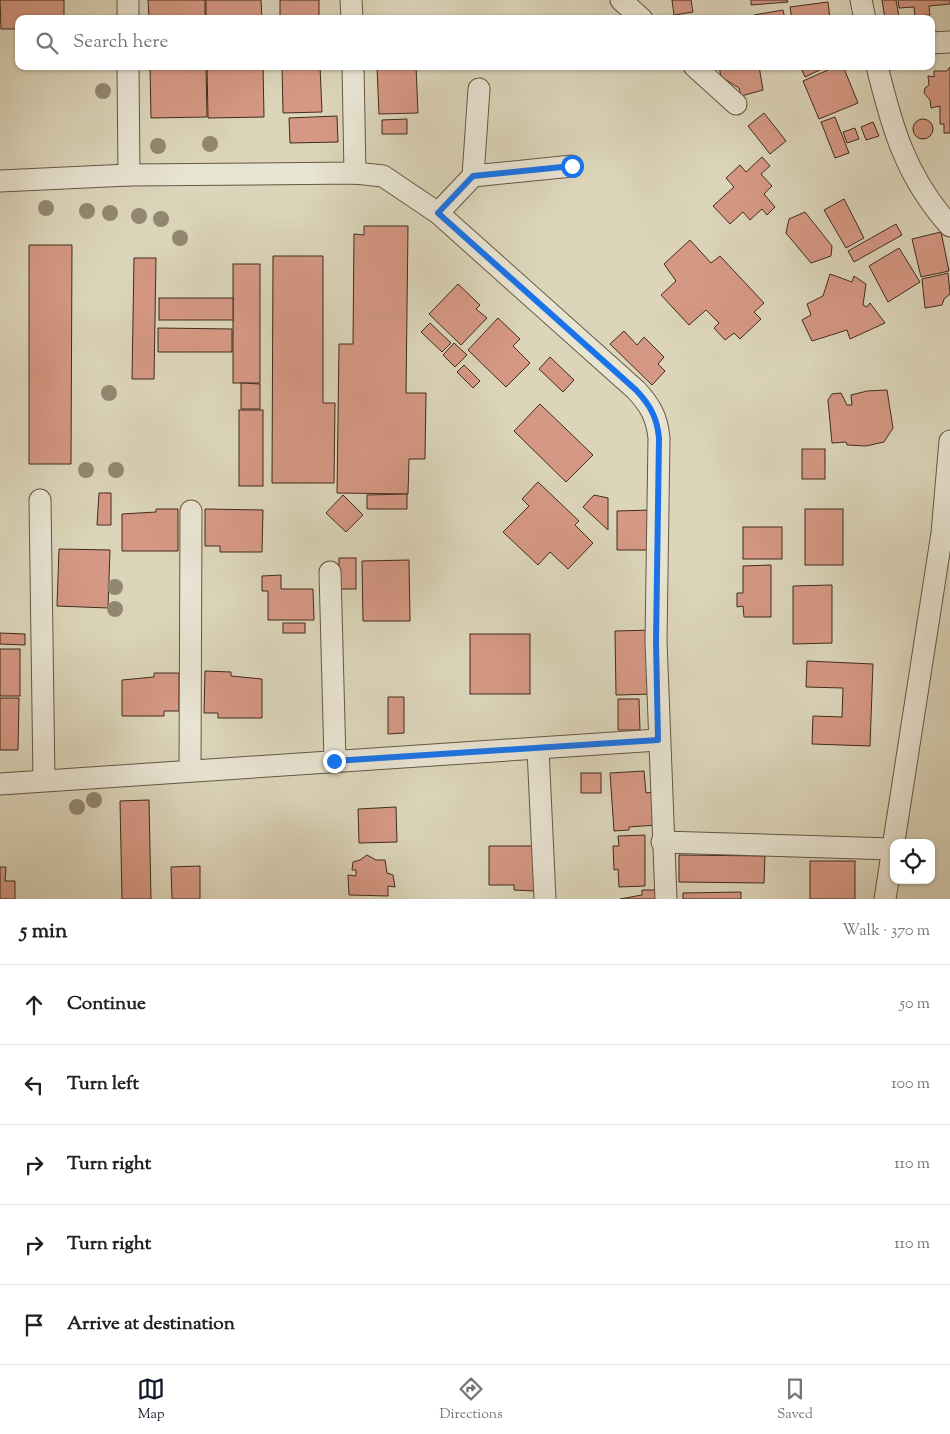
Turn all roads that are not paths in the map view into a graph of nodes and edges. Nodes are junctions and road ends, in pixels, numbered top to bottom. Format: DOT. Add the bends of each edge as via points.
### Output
graph roads {
  1 [pos="128,0"];
  2 [pos="351,0"];
  3 [pos="621,0"];
  4 [pos="861,0"];
  5 [pos="128,15"];
  6 [pos="352,15"];
  7 [pos="638,15"];
  8 [pos="865,15"];
  9 [pos="950,42"];
  10 [pos="935,43"];
  11 [pos="128,70"];
  12 [pos="353,70"];
  13 [pos="698,70"];
  14 [pos="878,70"];
  15 [pos="479,89"];
  16 [pos="736,104"];
  17 [pos="572,166"];
  18 [pos="355,173"];
  19 [pos="129,175"];
  20 [pos="473,176"];
  21 [pos="0,181"];
  22 [pos="438,213"];
  23 [pos="950,226"];
  24 [pos="950,441"];
  25 [pos="40,500"];
  26 [pos="191,511"];
  27 [pos="946,535"];
  28 [pos="330,572"];
  29 [pos="658,740"];
  30 [pos="538,749"];
  31 [pos="334,761"];
  32 [pos="190,770"];
  33 [pos="44,780"];
  34 [pos="0,784"];
  35 [pos="894,839"];
  36 [pos="662,842"];
  37 [pos="890,849"];
  38 [pos="890,863"];
  39 [pos="545,899"];
  40 [pos="666,899"];
  41 [pos="885,899"];
  1 -- 5 [label="street"];
  2 -- 6 [label="street"];
  3 -- 7 [label="street"];
  4 -- 8 [label="street"];
  9 -- 10 [label="street"];
  11 -- 19 [label="street"];
  12 -- 18 [label="street"];
  13 -- 16 [label="street"];
  14 -- 23 [label="street" via="897,138 915,180"];
  15 -- 20 [label="street"];
  17 -- 20 [label="street"];
  18 -- 19 [label="street"];
  18 -- 22 [label="street" via="384,176"];
  19 -- 21 [label="street"];
  20 -- 22 [label="street"];
  22 -- 29 [label="street" via="636,390 650,406 658,423"];
  24 -- 27 [label="street"];
  25 -- 33 [label="street"];
  26 -- 32 [label="street"];
  27 -- 35 [label="street"];
  28 -- 31 [label="street"];
  29 -- 30 [label="street"];
  29 -- 36 [label="street"];
  30 -- 31 [label="street"];
  30 -- 39 [label="street"];
  31 -- 32 [label="street"];
  32 -- 33 [label="street"];
  33 -- 34 [label="street"];
  36 -- 37 [label="street"];
  36 -- 40 [label="street"];
  38 -- 41 [label="street"];
}
